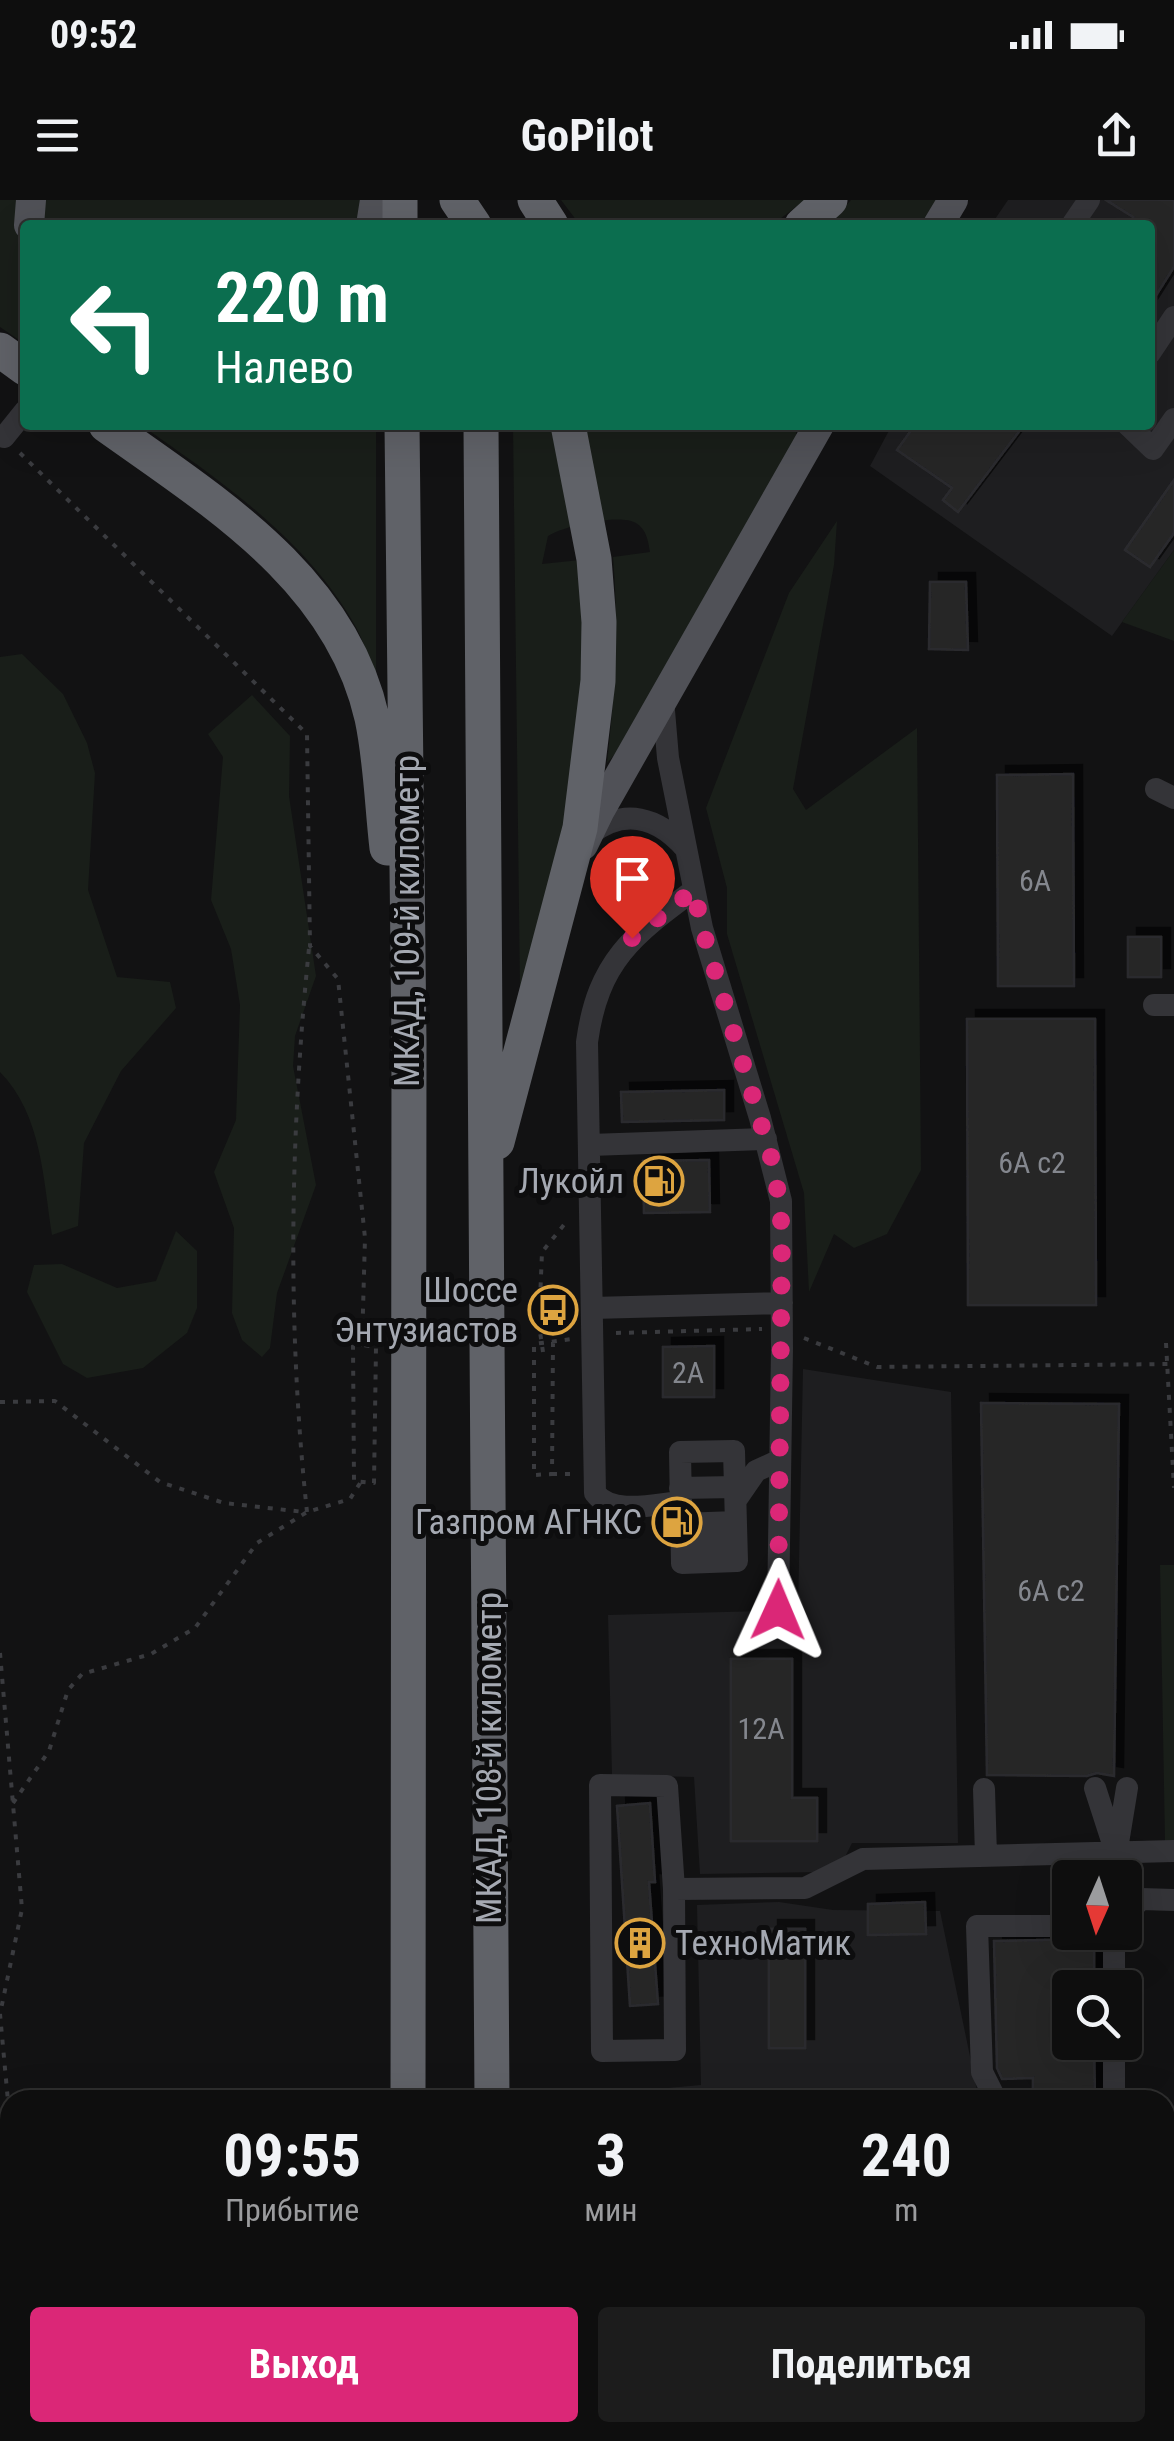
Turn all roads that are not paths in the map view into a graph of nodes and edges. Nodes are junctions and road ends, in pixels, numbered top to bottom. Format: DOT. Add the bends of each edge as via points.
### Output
graph roads {
  1 [pos="457,200"];
  2 [pos="830,200"];
  3 [pos="473,220"];
  4 [pos="808,220"];
  5 [pos="1174,317"];
  6 [pos="1155,346"];
  7 [pos="20,417"];
  8 [pos="1174,418"];
  9 [pos="113,430"];
  10 [pos="402,430"];
  11 [pos="481,430"];
  12 [pos="569,430"];
  13 [pos="1133,430"];
  14 [pos="4,437"];
  15 [pos="804,439"];
  16 [pos="663,699"];
  17 [pos="1174,787"];
  18 [pos="1174,798"];
  19 [pos="587,837"];
  20 [pos="686,849"];
  21 [pos="570,873"];
  22 [pos="694,890"];
  23 [pos="408,1043"];
  24 [pos="766,1140"];
  25 [pos="590,1146"];
  26 [pos="484,1196"];
  27 [pos="782,1303"];
  28 [pos="592,1308"];
  29 [pos="780,1460"];
  30 [pos="736,1504"];
  31 [pos="681,1505"];
  32 [pos="778,1610"];
  33 [pos="1095,1788"];
  34 [pos="1126,1788"];
  35 [pos="984,1789"];
  36 [pos="1174,1851"];
  37 [pos="1116,1853"];
  38 [pos="986,1856"];
  39 [pos="674,1889"];
  40 [pos="1142,1899"];
  41 [pos="1174,1900"];
  42 [pos="1052,1926"];
  43 [pos="1114,2060"];
  44 [pos="408,2090"];
  45 [pos="492,2090"];
  46 [pos="991,2090"];
  47 [pos="1114,2090"];
  1 -- 3 [label="highway"];
  2 -- 4 [label="highway"];
  5 -- 6 [label="lane"];
  7 -- 14 [label="lane"];
  8 -- 13 [label="lane" via="1153,449"];
  9 -- 23 [label="highway" via="242,522 316,598 347,646 372,718"];
  10 -- 23 [label="highway, МКАД, 109-й километр"];
  11 -- 26 [label="highway"];
  12 -- 21 [label="highway" via="599,622 598,681"];
  15 -- 16 [label="main road"];
  16 -- 19 [label="main road"];
  16 -- 20 [label="lane"];
  17 -- 18 [label="lane" via="1156,789"];
  19 -- 20 [label="lane" via="606,822 636,819 664,829"];
  19 -- 21 [label="main road"];
  20 -- 22 [label="lane"];
  21 -- 26 [label="highway"];
  22 -- 24 [label="lane"];
  22 -- 25 [label="lane" via="632,938 597,998 587,1042"];
  23 -- 44 [label="highway, МКАД, 109-й километр"];
  24 -- 25 [label="lane"];
  24 -- 27 [label="lane" via="780,1201"];
  25 -- 28 [label="lane"];
  26 -- 45 [label="highway, МКАД, 108-й километр"];
  27 -- 28 [label="lane"];
  27 -- 29 [label="lane"];
  28 -- 31 [label="lane" via="595,1493 621,1506"];
  29 -- 30 [label="lane" via="756,1471"];
  29 -- 32 [label="lane"];
  30 -- 31 [label="lane"];
  30 -- 31 [label="lane"];
  30 -- 31 [label="lane" via="734,1451 680,1452"];
  33 -- 37 [label="lane"];
  34 -- 37 [label="lane"];
  35 -- 38 [label="lane"];
  36 -- 37 [label="lane"];
  37 -- 38 [label="lane"];
  38 -- 39 [label="lane" via="853,1860 805,1888"];
  39 -- 39 [label="lane" via="667,1786 600,1785 602,2051 675,2050"];
  40 -- 41 [label="lane"];
  42 -- 46 [label="lane" via="977,1926 982,2072"];
  43 -- 47 [label="lane"];
}
